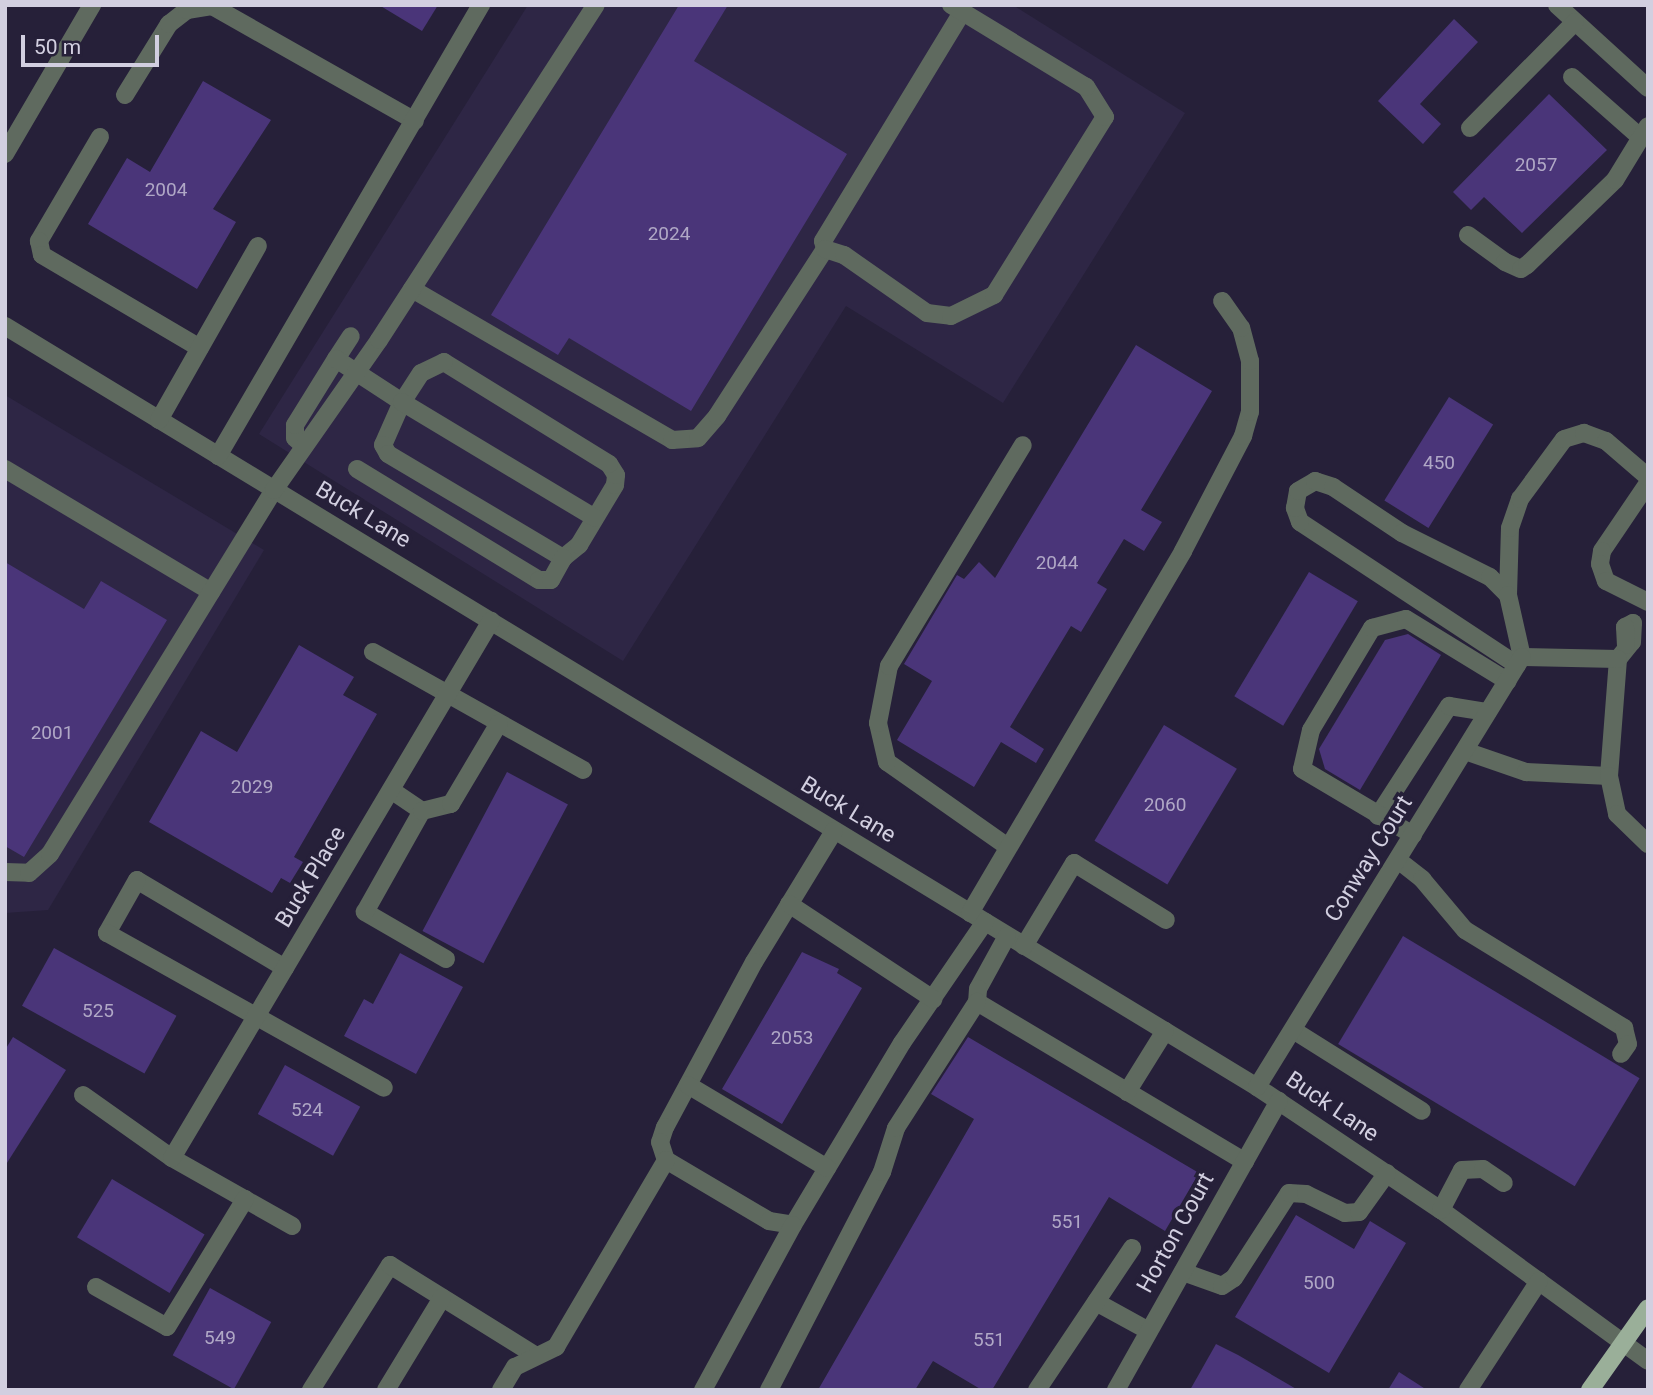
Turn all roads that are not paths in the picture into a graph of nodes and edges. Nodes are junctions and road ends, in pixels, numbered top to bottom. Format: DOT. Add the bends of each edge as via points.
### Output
graph roads {
  1 [pos="92,5"];
  2 [pos="481,5"];
  3 [pos="596,5"];
  4 [pos="1557,5"];
  5 [pos="957,9"];
  6 [pos="1575,22"];
  7 [pos="1572,77"];
  8 [pos="1648,88"];
  9 [pos="125,95"];
  10 [pos="415,121"];
  11 [pos="1470,128"];
  12 [pos="1644,132"];
  13 [pos="100,137"];
  14 [pos="5,154"];
  15 [pos="1468,235"];
  16 [pos="258,246"];
  17 [pos="825,250"];
  18 [pos="412,289"];
  19 [pos="1222,301"];
  20 [pos="5,326"];
  21 [pos="351,336"];
  22 [pos="200,348"];
  23 [pos="336,359"];
  24 [pos="355,374"];
  25 [pos="402,402"];
  26 [pos="159,420"];
  27 [pos="1023,445"];
  28 [pos="304,446"];
  29 [pos="219,456"];
  30 [pos="5,469"];
  31 [pos="357,469"];
  32 [pos="1648,477"];
  33 [pos="1648,483"];
  34 [pos="274,490"];
  35 [pos="595,518"];
  36 [pos="564,558"];
  37 [pos="211,592"];
  38 [pos="1508,595"];
  39 [pos="1645,601"];
  40 [pos="491,621"];
  41 [pos="373,652"];
  42 [pos="1622,652"];
  43 [pos="1520,661"];
  44 [pos="1507,681"];
  45 [pos="448,695"];
  46 [pos="1488,712"];
  47 [pos="499,723"];
  48 [pos="1465,751"];
  49 [pos="583,770"];
  50 [pos="1609,776"];
  51 [pos="391,790"];
  52 [pos="422,811"];
  53 [pos="1378,816"];
  54 [pos="834,831"];
  55 [pos="1413,835"];
  56 [pos="1648,844"];
  57 [pos="1008,847"];
  58 [pos="1398,860"];
  59 [pos="5,872"];
  60 [pos="789,904"];
  61 [pos="977,918"];
  62 [pos="1166,920"];
  63 [pos="1007,936"];
  64 [pos="1024,946"];
  65 [pos="446,959"];
  66 [pos="285,968"];
  67 [pos="933,999"];
  68 [pos="977,1002"];
  69 [pos="258,1014"];
  70 [pos="1293,1030"];
  71 [pos="1165,1031"];
  72 [pos="1621,1054"];
  73 [pos="688,1084"];
  74 [pos="1258,1087"];
  75 [pos="384,1088"];
  76 [pos="1127,1091"];
  77 [pos="83,1095"];
  78 [pos="1279,1101"];
  79 [pos="1422,1111"];
  80 [pos="172,1158"];
  81 [pos="666,1160"];
  82 [pos="1245,1162"];
  83 [pos="827,1168"];
  84 [pos="1387,1173"];
  85 [pos="1504,1183"];
  86 [pos="245,1199"];
  87 [pos="1441,1210"];
  88 [pos="793,1225"];
  89 [pos="292,1226"];
  90 [pos="1132,1248"];
  91 [pos="1183,1272"];
  92 [pos="1539,1281"];
  93 [pos="96,1287"];
  94 [pos="442,1298"];
  95 [pos="1096,1302"];
  96 [pos="1648,1308"];
  97 [pos="1149,1331"];
  98 [pos="1624,1341"];
  99 [pos="536,1356"];
  100 [pos="1648,1361"];
  101 [pos="310,1390"];
  102 [pos="386,1390"];
  103 [pos="501,1390"];
  104 [pos="703,1390"];
  105 [pos="769,1390"];
  106 [pos="1037,1390"];
  107 [pos="1116,1390"];
  108 [pos="1468,1390"];
  109 [pos="1590,1390"];
  1 -- 14 [label="street"];
  2 -- 10 [label="street"];
  3 -- 18 [label="street"];
  4 -- 6 [label="street"];
  5 -- 17 [label="street" via="823,241"];
  5 -- 17 [label="street" via="1086,87 1105,117 994,295 951,316 927,313 844,255"];
  6 -- 8 [label="street"];
  6 -- 11 [label="street"];
  7 -- 12 [label="street"];
  9 -- 10 [label="street" via="169,24 187,10 212,6"];
  10 -- 29 [label="street"];
  12 -- 15 [label="street" via="1615,180 1527,265 1505,262"];
  13 -- 22 [label="street" via="39,241 42,255"];
  16 -- 22 [label="street"];
  17 -- 18 [label="street" via="698,438 672,440"];
  18 -- 24 [label="street"];
  19 -- 57 [label="street" via="1241,328 1250,361 1243,436 1183,551"];
  20 -- 26 [label="street, Buck Lane"];
  21 -- 23 [label="street"];
  22 -- 26 [label="street"];
  23 -- 24 [label="street"];
  23 -- 28 [label="street" via="295,425 295,438"];
  24 -- 25 [label="street"];
  24 -- 28 [label="street"];
  25 -- 35 [label="street"];
  25 -- 35 [label="street" via="421,373 443,362 609,464 615,485"];
  25 -- 36 [label="street" via="383,445 388,454"];
  26 -- 29 [label="street, Buck Lane"];
  27 -- 57 [label="street" via="889,666 878,723 887,762"];
  28 -- 34 [label="street"];
  29 -- 34 [label="street, Buck Lane"];
  30 -- 37 [label="street"];
  31 -- 36 [label="street" via="539,580 551,580"];
  32 -- 38 [label="street" via="1606,441 1584,433 1564,439 1520,499 1510,528"];
  33 -- 39 [label="street" via="1602,551 1600,564 1606,581"];
  34 -- 37 [label="street"];
  34 -- 40 [label="street, Buck Lane"];
  35 -- 36 [label="street"];
  37 -- 59 [label="street" via="50,854 29,873"];
  38 -- 43 [label="street"];
  38 -- 43 [label="street" via="1490,577 1402,533 1333,487 1315,481 1298,491 1295,508 1300,522"];
  39 -- 42 [label="street" via="1633,622 1632,642"];
  40 -- 45 [label="street, Buck Place"];
  40 -- 54 [label="street, Buck Lane"];
  41 -- 45 [label="street"];
  42 -- 43 [label="street"];
  42 -- 50 [label="street"];
  43 -- 44 [label="street, Conway Court"];
  44 -- 46 [label="street, Conway Court"];
  44 -- 53 [label="street" via="1406,619 1372,628 1311,730 1302,769"];
  45 -- 47 [label="street"];
  45 -- 51 [label="street, Buck Place"];
  46 -- 48 [label="street, Conway Court"];
  46 -- 53 [label="street" via="1449,706"];
  47 -- 49 [label="street"];
  47 -- 52 [label="street" via="451,803"];
  48 -- 50 [label="street" via="1526,772"];
  48 -- 55 [label="street, Conway Court"];
  50 -- 56 [label="street" via="1616,814"];
  51 -- 52 [label="street"];
  51 -- 66 [label="street, Buck Place"];
  52 -- 65 [label="street" via="365,912"];
  53 -- 55 [label="street"];
  54 -- 60 [label="street"];
  54 -- 61 [label="street, Buck Lane"];
  55 -- 58 [label="street, Conway Court"];
  57 -- 61 [label="street"];
  58 -- 70 [label="street, Conway Court"];
  58 -- 72 [label="street" via="1422,879 1465,930 1624,1028 1629,1044"];
  60 -- 67 [label="street"];
  60 -- 73 [label="street"];
  61 -- 63 [label="street, Buck Lane"];
  61 -- 67 [label="street"];
  62 -- 64 [label="street" via="1074,863"];
  63 -- 64 [label="street, Buck Lane"];
  63 -- 68 [label="street" via="978,989"];
  64 -- 71 [label="street, Buck Lane"];
  66 -- 69 [label="street, Buck Place"];
  66 -- 69 [label="street" via="137,880 107,933 218,999"];
  67 -- 83 [label="street"];
  68 -- 76 [label="street"];
  68 -- 105 [label="street" via="895,1128 882,1172"];
  69 -- 75 [label="street"];
  69 -- 80 [label="street, Buck Place"];
  70 -- 74 [label="street, Conway Court"];
  70 -- 79 [label="street"];
  71 -- 74 [label="street, Buck Lane"];
  71 -- 76 [label="street"];
  73 -- 81 [label="street" via="660,1142"];
  73 -- 83 [label="street"];
  74 -- 78 [label="street, Buck Lane"];
  76 -- 82 [label="street"];
  77 -- 80 [label="street"];
  78 -- 82 [label="street, Horton Court"];
  78 -- 84 [label="street, Buck Lane"];
  80 -- 86 [label="street"];
  81 -- 88 [label="street" via="769,1221"];
  81 -- 99 [label="street" via="556,1347"];
  82 -- 91 [label="street, Horton Court"];
  83 -- 88 [label="street"];
  84 -- 87 [label="street, Buck Lane"];
  84 -- 91 [label="street" via="1359,1212 1345,1213 1306,1194 1289,1193 1234,1278 1222,1286"];
  85 -- 87 [label="street" via="1483,1169 1462,1170"];
  86 -- 89 [label="street"];
  86 -- 93 [label="street" via="167,1327"];
  87 -- 92 [label="street, Buck Lane"];
  88 -- 104 [label="street"];
  90 -- 95 [label="street"];
  91 -- 97 [label="street, Horton Court"];
  92 -- 98 [label="street, Buck Lane"];
  92 -- 108 [label="street"];
  94 -- 99 [label="street"];
  94 -- 101 [label="street" via="390,1265"];
  94 -- 102 [label="street"];
  95 -- 97 [label="street"];
  95 -- 106 [label="street"];
  96 -- 98 [label="main road"];
  97 -- 107 [label="street, Horton Court"];
  98 -- 100 [label="street, Buck Lane"];
  98 -- 109 [label="main road"];
  99 -- 103 [label="street" via="515,1367"];
}
